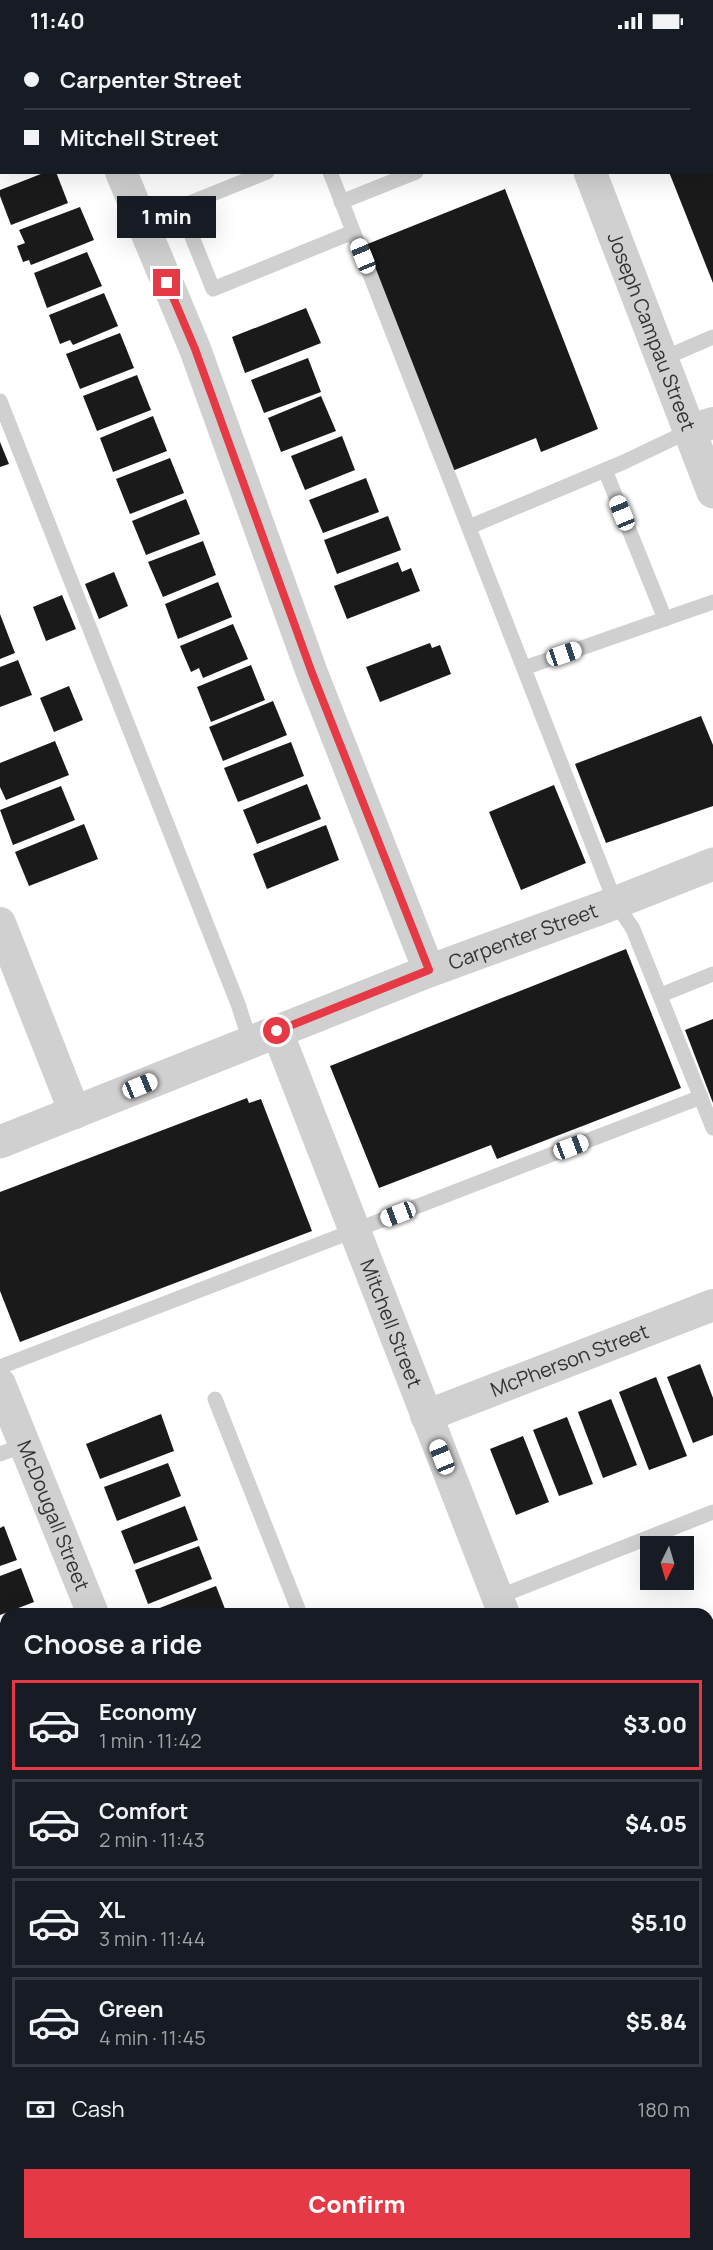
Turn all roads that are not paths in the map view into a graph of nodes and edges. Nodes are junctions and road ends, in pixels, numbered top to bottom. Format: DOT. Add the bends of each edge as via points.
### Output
graph roads {
  1 [pos="122,174"];
  2 [pos="262,174"];
  3 [pos="331,174"];
  4 [pos="411,174"];
  5 [pos="591,174"];
  6 [pos="342,202"];
  7 [pos="353,232"];
  8 [pos="713,337"];
  9 [pos="662,359"];
  10 [pos="0,401"];
  11 [pos="701,427"];
  12 [pos="604,470"];
  13 [pos="713,492"];
  14 [pos="469,527"];
  15 [pos="713,602"];
  16 [pos="665,619"];
  17 [pos="524,668"];
  18 [pos="713,864"];
  19 [pos="615,902"];
  20 [pos="0,923"];
  21 [pos="429,970"];
  22 [pos="713,974"];
  23 [pos="661,995"];
  24 [pos="263,1036"];
  25 [pos="701,1097"];
  26 [pos="75,1113"];
  27 [pos="713,1128"];
  28 [pos="0,1142"];
  29 [pos="354,1230"];
  30 [pos="713,1305"];
  31 [pos="0,1367"];
  32 [pos="0,1384"];
  33 [pos="216,1399"];
  34 [pos="426,1416"];
  35 [pos="12,1449"];
  36 [pos="713,1512"];
  37 [pos="501,1606"];
  38 [pos="90,1608"];
  39 [pos="298,1608"];
  1 -- 21 [label="street" via="195,349 312,673"];
  2 -- 7 [label="lane" via="180,207 213,289"];
  3 -- 6 [label="lane"];
  4 -- 6 [label="lane"];
  5 -- 9 [label="street, Joseph Campau Street"];
  6 -- 7 [label="lane"];
  7 -- 14 [label="lane"];
  8 -- 9 [label="lane"];
  9 -- 11 [label="street, Joseph Campau Street"];
  10 -- 24 [label="lane" via="238,1004"];
  11 -- 12 [label="lane"];
  11 -- 13 [label="street, Joseph Campau Street"];
  12 -- 14 [label="lane"];
  12 -- 16 [label="lane"];
  14 -- 17 [label="lane"];
  15 -- 16 [label="lane"];
  16 -- 17 [label="lane"];
  17 -- 19 [label="lane"];
  18 -- 19 [label="street, Carpenter Street"];
  19 -- 21 [label="street, Carpenter Street"];
  19 -- 23 [label="lane" via="633,929"];
  20 -- 26 [label="street"];
  21 -- 24 [label="street, Carpenter Street"];
  22 -- 23 [label="lane"];
  23 -- 25 [label="lane"];
  24 -- 26 [label="street, Carpenter Street"];
  24 -- 29 [label="street, Mitchell Street"];
  25 -- 27 [label="lane"];
  25 -- 29 [label="lane"];
  26 -- 28 [label="street, Carpenter Street"];
  29 -- 31 [label="lane"];
  29 -- 34 [label="street, Mitchell Street"];
  30 -- 34 [label="street, McPherson Street"];
  32 -- 35 [label="street, McDougall Street"];
  33 -- 39 [label="lane"];
  34 -- 37 [label="street, Mitchell Street"];
  35 -- 38 [label="street, McDougall Street"];
  36 -- 37 [label="lane"];
}
